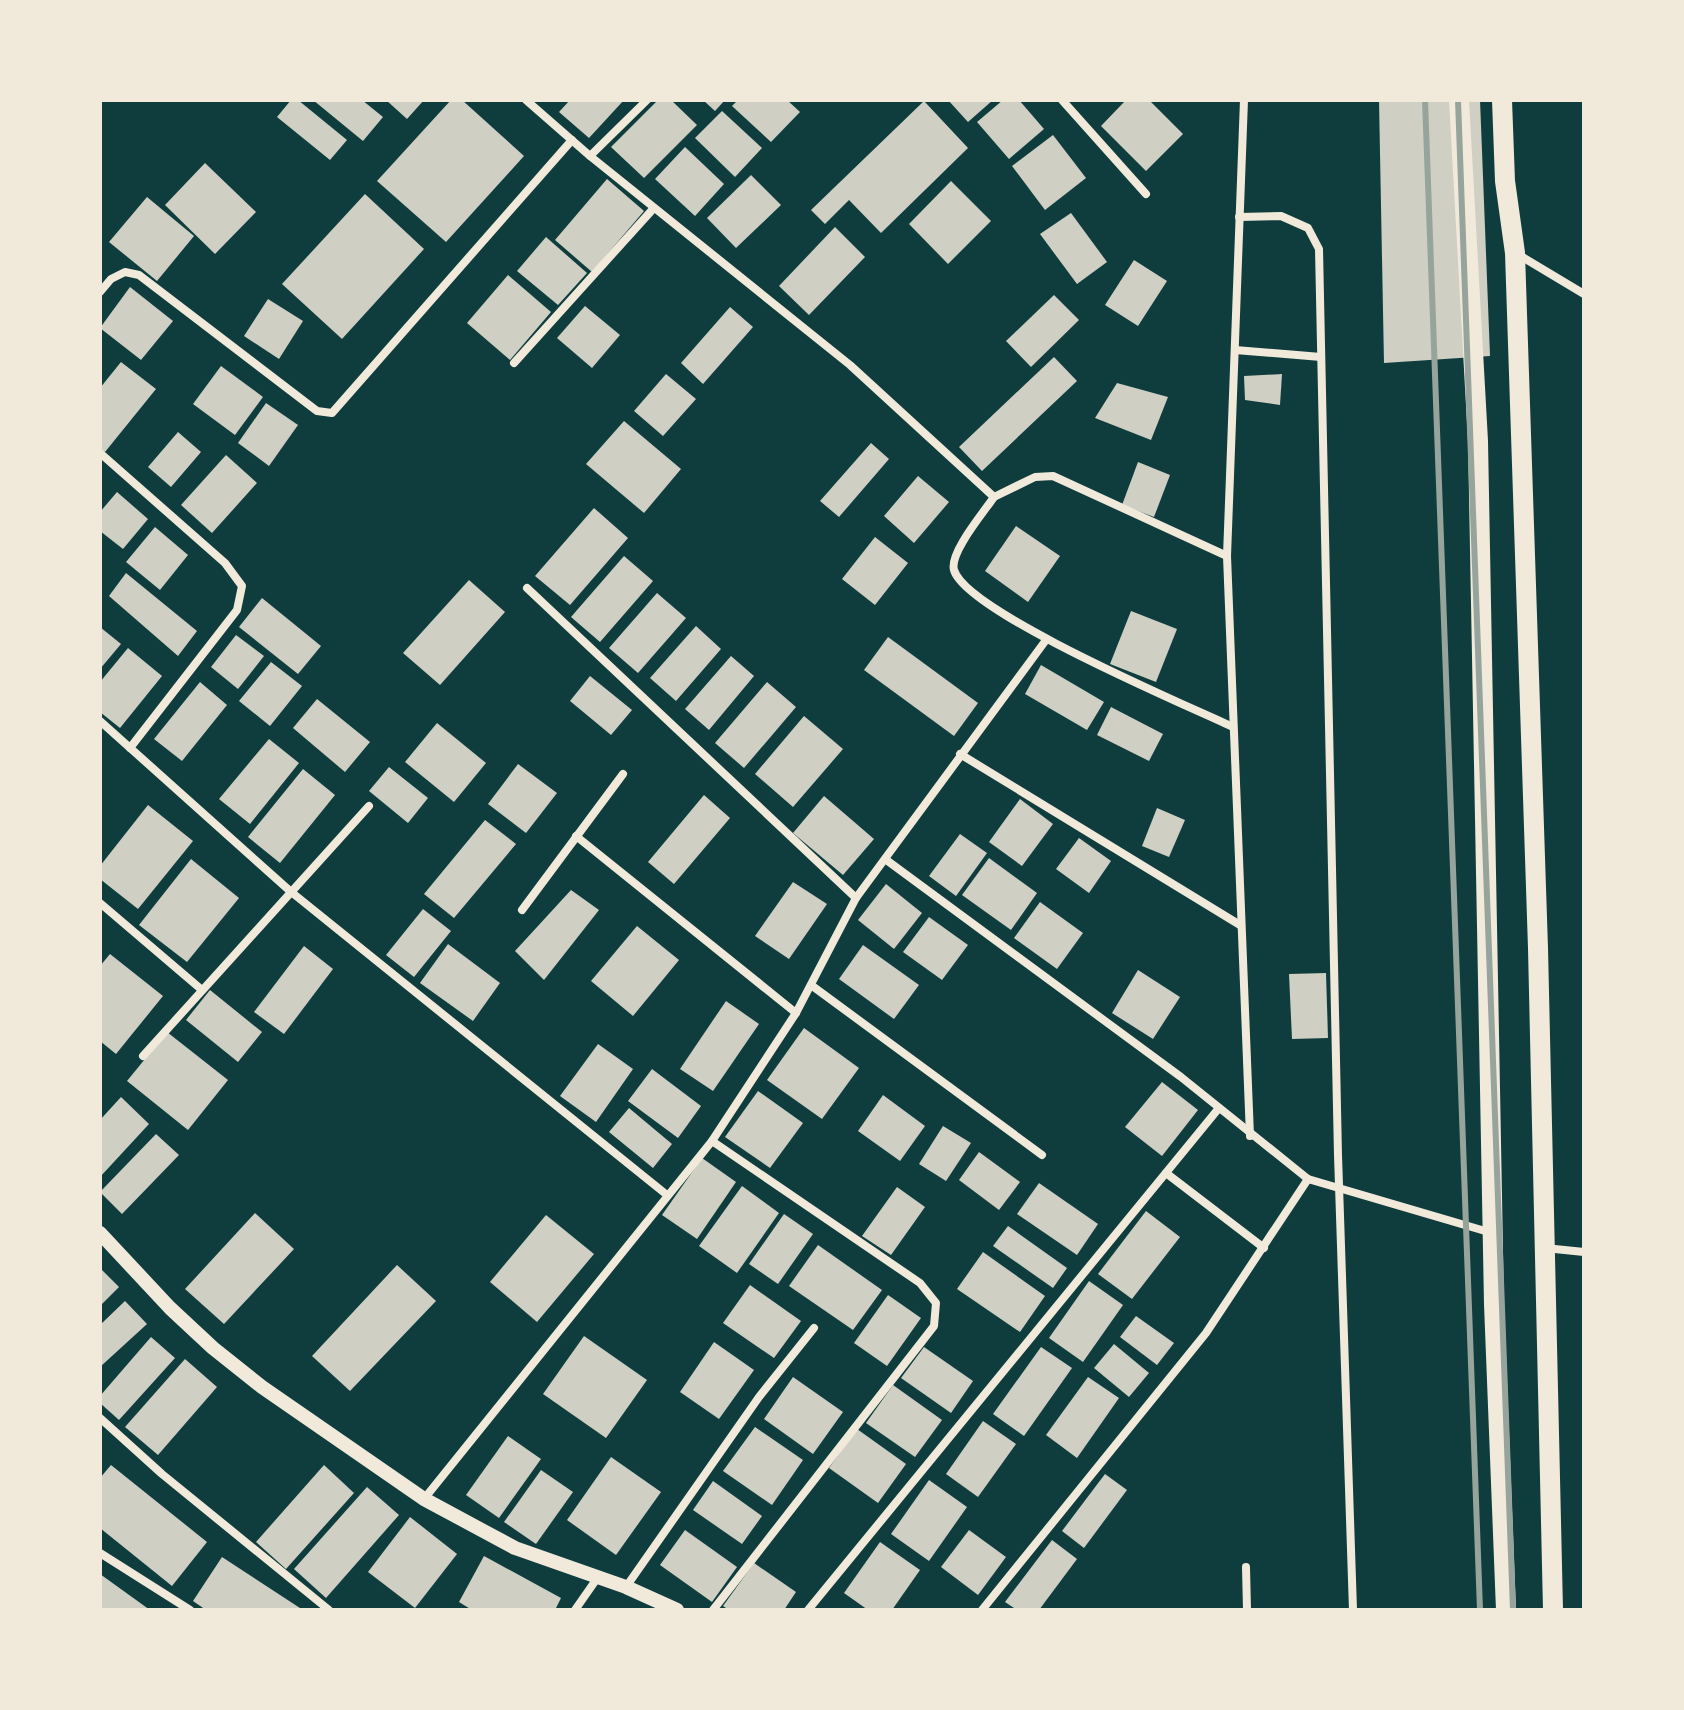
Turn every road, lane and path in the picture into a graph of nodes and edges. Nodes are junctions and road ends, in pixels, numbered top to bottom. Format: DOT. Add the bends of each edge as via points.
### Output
graph roads {
  1 [pos="526,100"];
  2 [pos="647,100"];
  3 [pos="1062,100"];
  4 [pos="1244,100"];
  5 [pos="1459,100"];
  6 [pos="1502,100"];
  7 [pos="572,140"];
  8 [pos="590,156"];
  9 [pos="1146,194"];
  10 [pos="653,209"];
  11 [pos="1239,217"];
  12 [pos="1515,253"];
  13 [pos="100,292"];
  14 [pos="1584,294"];
  15 [pos="1235,350"];
  16 [pos="1321,357"];
  17 [pos="514,363"];
  18 [pos="100,453"];
  19 [pos="994,497"];
  20 [pos="1227,556"];
  21 [pos="527,588"];
  22 [pos="1046,640"];
  23 [pos="100,721"];
  24 [pos="1233,727"];
  25 [pos="130,748"];
  26 [pos="960,754"];
  27 [pos="623,774"];
  28 [pos="369,806"];
  29 [pos="576,836"];
  30 [pos="885,859"];
  31 [pos="290,891"];
  32 [pos="856,898"];
  33 [pos="100,903"];
  34 [pos="522,910"];
  35 [pos="1240,925"];
  36 [pos="811,985"];
  37 [pos="202,990"];
  38 [pos="796,1013"];
  39 [pos="143,1056"];
  40 [pos="1219,1108"];
  41 [pos="1250,1136"];
  42 [pos="712,1141"];
  43 [pos="1042,1155"];
  44 [pos="1166,1173"];
  45 [pos="1308,1179"];
  46 [pos="1340,1191"];
  47 [pos="667,1195"];
  48 [pos="100,1233"];
  49 [pos="1492,1233"];
  50 [pos="1264,1248"];
  51 [pos="1544,1248"];
  52 [pos="1584,1252"];
  53 [pos="814,1328"];
  54 [pos="100,1418"];
  55 [pos="424,1499"];
  56 [pos="100,1553"];
  57 [pos="1246,1567"];
  58 [pos="598,1577"];
  59 [pos="626,1587"];
  60 [pos="190,1610"];
  61 [pos="329,1610"];
  62 [pos="575,1610"];
  63 [pos="677,1610"];
  64 [pos="713,1610"];
  65 [pos="808,1610"];
  66 [pos="982,1610"];
  67 [pos="1247,1610"];
  68 [pos="1353,1610"];
  69 [pos="1506,1610"];
  70 [pos="1553,1610"];
  1 -- 7 [label="street"];
  2 -- 8 [label="street"];
  3 -- 9 [label="street"];
  4 -- 11 [label="street"];
  5 -- 49 [label="main road" via="1478,441"];
  6 -- 12 [label="main road"];
  7 -- 8 [label="street"];
  7 -- 13 [label="street" via="332,413 317,411 139,275 125,272"];
  8 -- 10 [label="street"];
  10 -- 17 [label="street"];
  10 -- 19 [label="street" via="850,365"];
  11 -- 15 [label="street"];
  11 -- 16 [label="street" via="1281,216 1308,228 1319,249"];
  12 -- 14 [label="street"];
  12 -- 51 [label="main road"];
  15 -- 16 [label="street"];
  15 -- 20 [label="street"];
  16 -- 46 [label="street"];
  18 -- 25 [label="street" via="225,563 242,586 237,610"];
  19 -- 20 [label="street" via="1035,477 1053,476"];
  19 -- 22 [label="street" via="955,554 953,569 962,584"];
  20 -- 24 [label="street"];
  21 -- 32 [label="street"];
  22 -- 24 [label="street"];
  22 -- 26 [label="street"];
  23 -- 25 [label="street"];
  24 -- 35 [label="street"];
  25 -- 31 [label="street"];
  26 -- 30 [label="street"];
  26 -- 35 [label="street"];
  27 -- 29 [label="street"];
  28 -- 31 [label="street"];
  29 -- 34 [label="street"];
  29 -- 38 [label="street"];
  30 -- 32 [label="street"];
  30 -- 40 [label="street"];
  31 -- 37 [label="street"];
  31 -- 47 [label="street"];
  32 -- 36 [label="street"];
  33 -- 37 [label="street"];
  35 -- 41 [label="street"];
  36 -- 38 [label="street"];
  36 -- 43 [label="street"];
  37 -- 39 [label="street"];
  38 -- 42 [label="street"];
  40 -- 41 [label="street"];
  40 -- 44 [label="street"];
  41 -- 45 [label="street"];
  42 -- 47 [label="street"];
  42 -- 64 [label="street" via="920,1283 936,1303 934,1326"];
  44 -- 50 [label="street"];
  44 -- 65 [label="street"];
  45 -- 46 [label="street"];
  45 -- 50 [label="street"];
  46 -- 49 [label="street"];
  46 -- 68 [label="street"];
  47 -- 55 [label="street"];
  48 -- 55 [label="street" via="213,1348"];
  49 -- 69 [label="main road"];
  50 -- 66 [label="street" via="1206,1333"];
  51 -- 52 [label="street"];
  51 -- 70 [label="main road"];
  53 -- 59 [label="street"];
  54 -- 61 [label="street"];
  55 -- 58 [label="street" via="515,1548"];
  56 -- 60 [label="street"];
  57 -- 67 [label="street"];
  58 -- 59 [label="street"];
  58 -- 62 [label="street"];
  59 -- 63 [label="street"];
}
